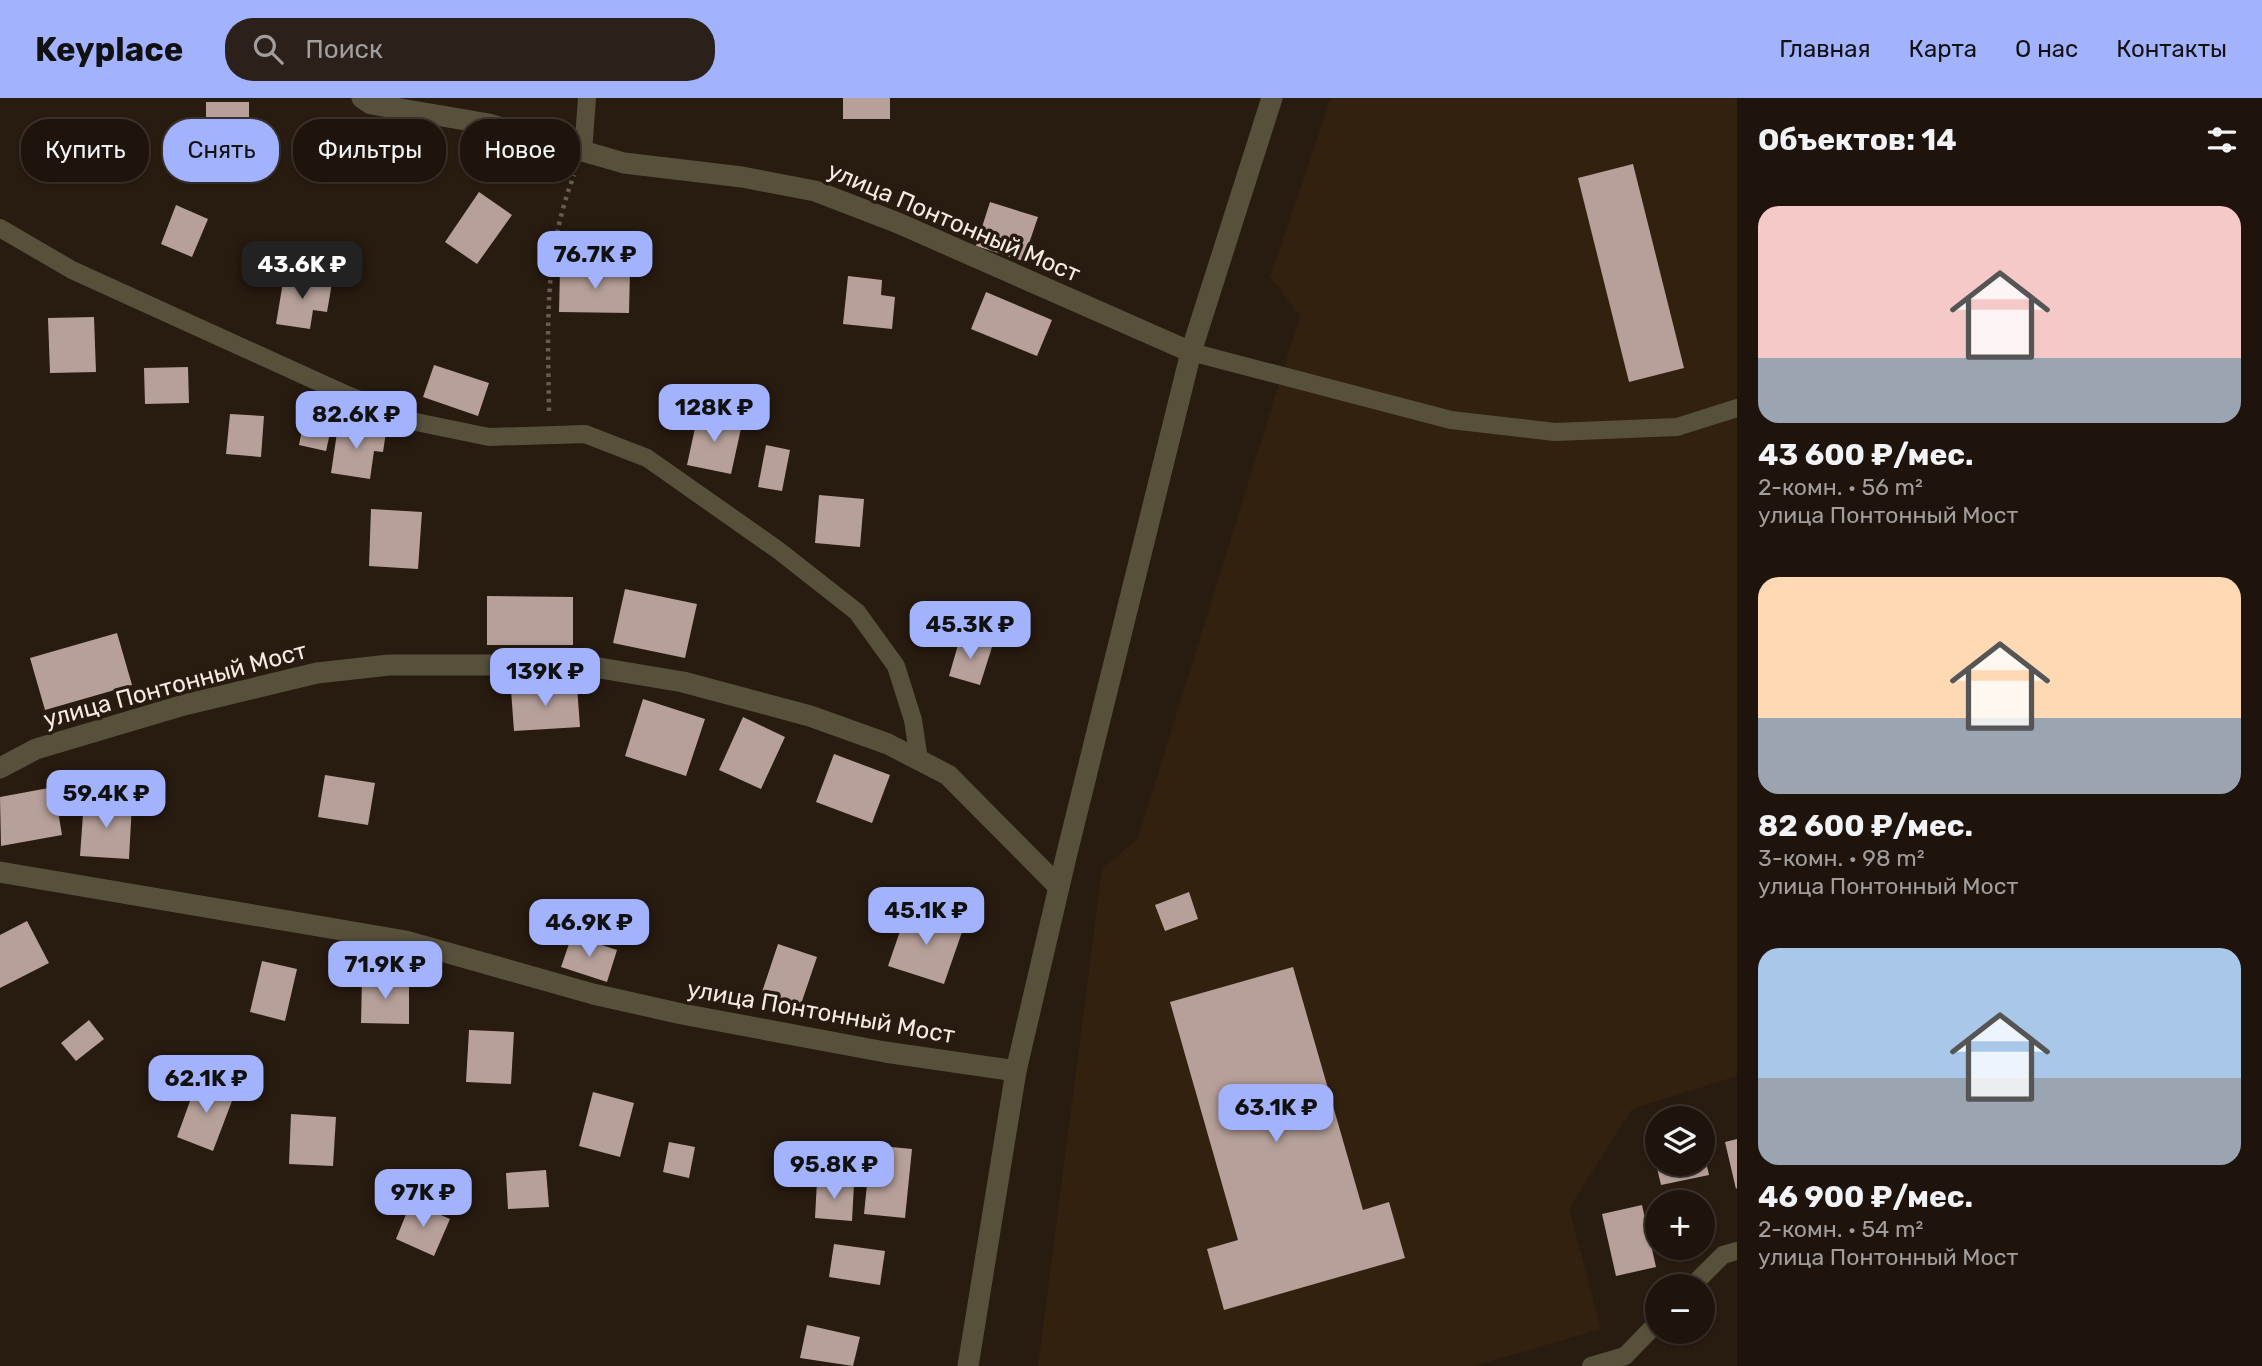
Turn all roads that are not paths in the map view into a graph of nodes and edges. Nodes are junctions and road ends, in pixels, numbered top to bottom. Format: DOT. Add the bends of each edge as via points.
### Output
graph roads {
  1 [pos="362,98"];
  2 [pos="587,98"];
  3 [pos="1272,98"];
  4 [pos="583,152"];
  5 [pos="0,228"];
  6 [pos="1191,352"];
  7 [pos="1737,408"];
  8 [pos="919,760"];
  9 [pos="0,768"];
  10 [pos="0,872"];
  11 [pos="1059,887"];
  12 [pos="1016,1071"];
  13 [pos="1737,1251"];
  14 [pos="1704,1274"];
  15 [pos="1645,1335"];
  16 [pos="968,1366"];
  17 [pos="1591,1366"];
  1 -- 4 [label="street, улица Понтонный Мост" via="372,104 489,124"];
  2 -- 4 [label="lane"];
  3 -- 6 [label="street"];
  4 -- 6 [label="street, улица Понтонный Мост" via="624,163 815,191"];
  5 -- 8 [label="lane" via="72,270 416,422 489,437 585,434 647,458 857,612 896,666 914,720"];
  6 -- 7 [label="lane" via="1451,420 1555,432 1677,427"];
  6 -- 11 [label="street"];
  8 -- 9 [label="street, улица Понтонный Мост" via="810,716 683,682 582,665 496,663 389,664 317,673 36,749"];
  8 -- 11 [label="street, улица Понтонный Мост" via="948,775"];
  10 -- 12 [label="street, улица Понтонный Мост" via="406,941 682,1014"];
  11 -- 12 [label="street"];
  12 -- 16 [label="street"];
  13 -- 14 [label="lane" via="1723,1255"];
  15 -- 17 [label="lane" via="1625,1356"];
}
